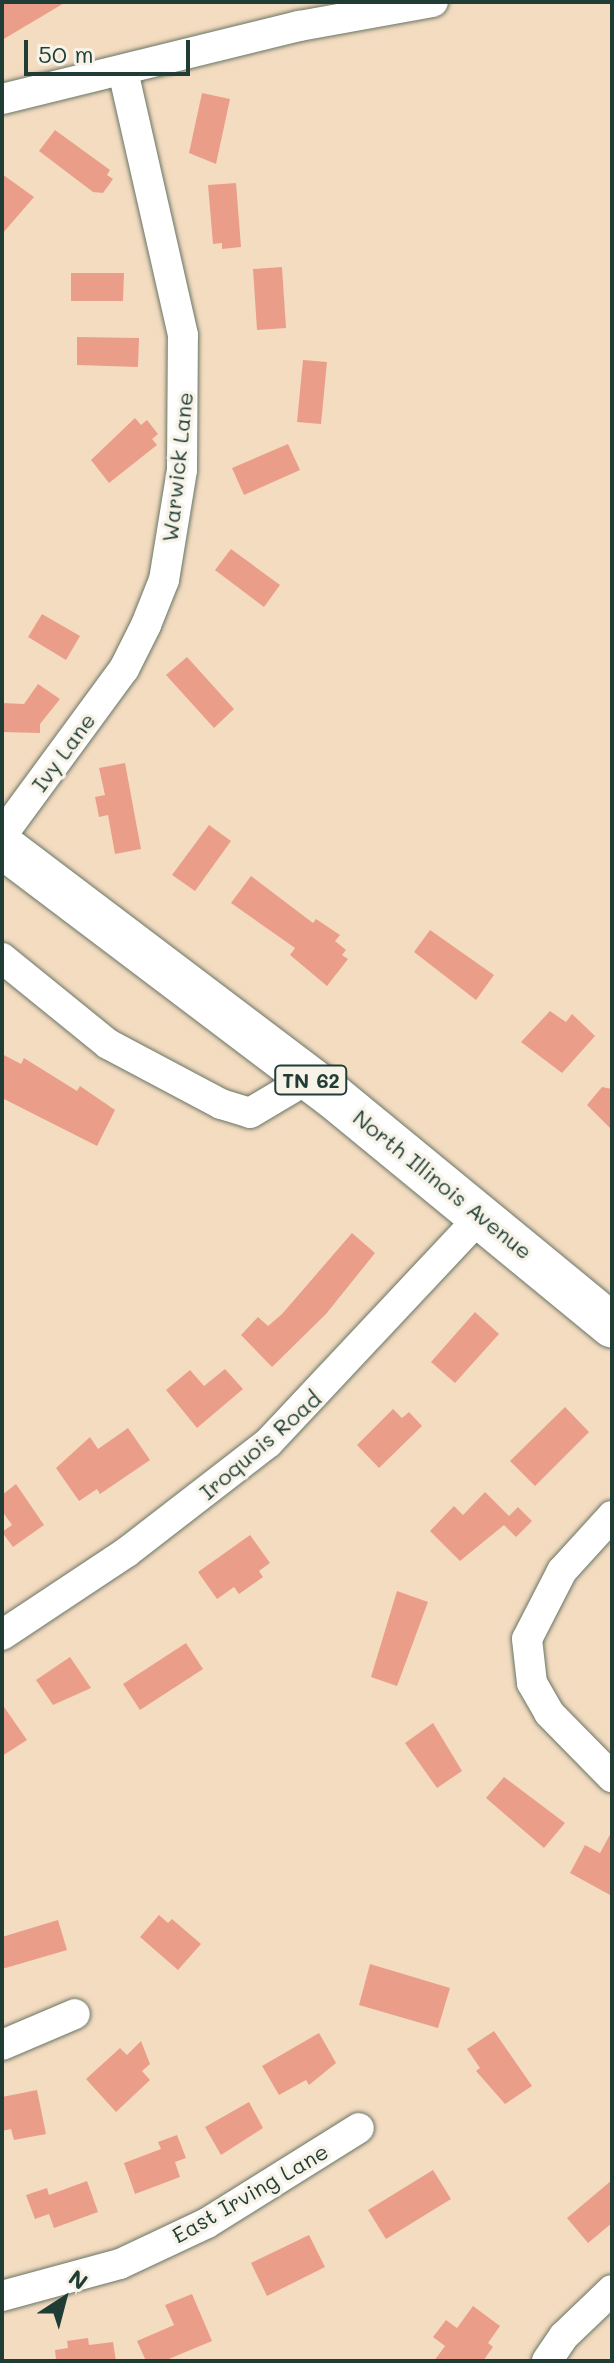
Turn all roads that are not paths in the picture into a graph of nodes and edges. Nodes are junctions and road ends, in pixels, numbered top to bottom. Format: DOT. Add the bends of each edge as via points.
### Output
graph roads {
  1 [pos="433,2"];
  2 [pos="123,70"];
  3 [pos="2,99"];
  4 [pos="124,669"];
  5 [pos="2,835"];
  6 [pos="2,846"];
  7 [pos="2,958"];
  8 [pos="309,1078"];
  9 [pos="483,1214"];
  10 [pos="612,1325"];
  11 [pos="612,1516"];
  12 [pos="2,1635"];
  13 [pos="612,1777"];
  14 [pos="75,2014"];
  15 [pos="2,2045"];
  16 [pos="359,2128"];
  17 [pos="612,2290"];
  18 [pos="2,2296"];
  19 [pos="547,2361"];
  1 -- 2 [label="street" via="299,26"];
  2 -- 3 [label="street"];
  2 -- 4 [label="street, Warwick Lane" via="183,335 186,387 182,470 164,580"];
  4 -- 5 [label="street, Ivy Lane"];
  6 -- 8 [label="highway, North Illinois Avenue / TN 62"];
  7 -- 8 [label="street" via="108,1044 221,1104 250,1113"];
  8 -- 9 [label="highway, North Illinois Avenue / TN 62"];
  9 -- 10 [label="highway, North Illinois Avenue / TN 62"];
  9 -- 12 [label="street, Iroquois Road" via="268,1443 127,1552"];
  11 -- 13 [label="street" via="542,1603 527,1639 527,1662 549,1713"];
  14 -- 15 [label="street"];
  16 -- 18 [label="street, East Irving Lane" via="207,2223 120,2264"];
  17 -- 19 [label="street" via="564,2336"];
}
